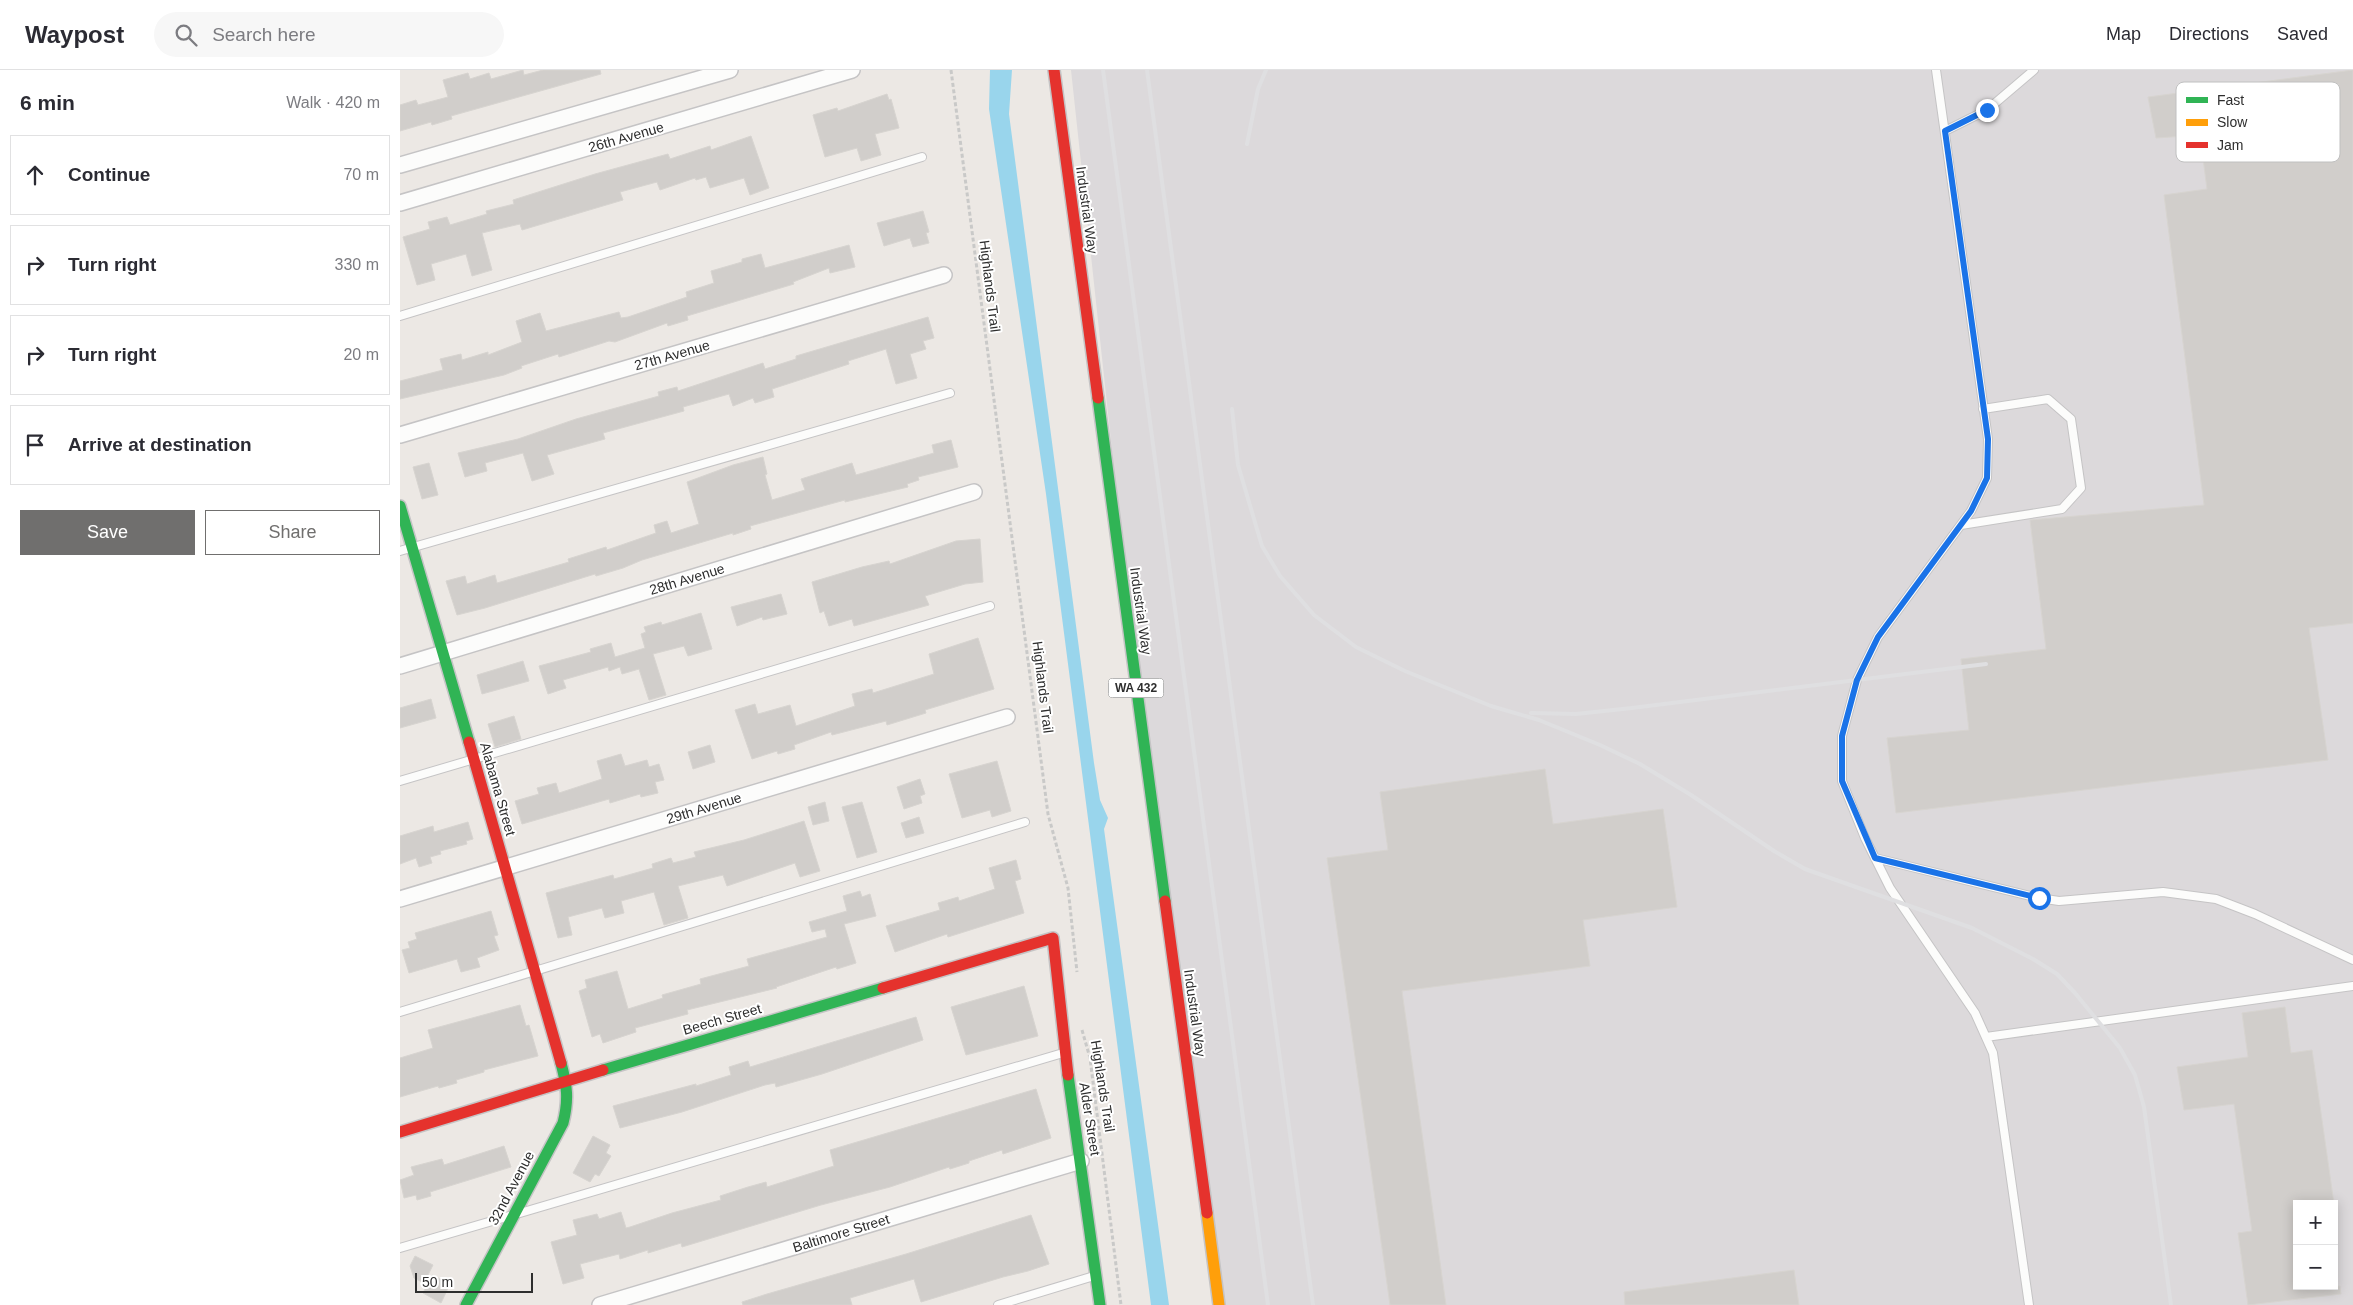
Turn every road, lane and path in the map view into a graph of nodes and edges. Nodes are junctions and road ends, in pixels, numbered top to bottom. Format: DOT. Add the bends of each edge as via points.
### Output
graph roads {
  1 [pos="730,70"];
  2 [pos="852,70"];
  3 [pos="951,70"];
  4 [pos="1054,70"];
  5 [pos="1936,70"];
  6 [pos="2034,70"];
  7 [pos="1945,131"];
  8 [pos="922,157"];
  9 [pos="400,165"];
  10 [pos="400,203"];
  11 [pos="944,275"];
  12 [pos="400,316"];
  13 [pos="950,393"];
  14 [pos="1983,408"];
  15 [pos="400,435"];
  16 [pos="974,492"];
  17 [pos="400,506"];
  18 [pos="1961,525"];
  19 [pos="412,548"];
  20 [pos="400,551"];
  21 [pos="990,606"];
  22 [pos="444,653"];
  23 [pos="400,666"];
  24 [pos="1008,717"];
  25 [pos="474,760"];
  26 [pos="400,782"];
  27 [pos="1025,822"];
  28 [pos="1875,858"];
  29 [pos="505,868"];
  30 [pos="400,899"];
  31 [pos="1053,938"];
  32 [pos="2353,960"];
  33 [pos="534,971"];
  34 [pos="1077,974"];
  35 [pos="2353,986"];
  36 [pos="400,1012"];
  37 [pos="1080,1020"];
  38 [pos="1986,1037"];
  39 [pos="1065,1052"];
  40 [pos="566,1081"];
  41 [pos="400,1132"];
  42 [pos="1081,1162"];
  43 [pos="514,1214"];
  44 [pos="400,1248"];
  45 [pos="1096,1275"];
  46 [pos="466,1305"];
  47 [pos="600,1305"];
  48 [pos="998,1305"];
  49 [pos="1100,1305"];
  50 [pos="1121,1305"];
  51 [pos="1219,1305"];
  52 [pos="2029,1305"];
  1 -- 9 [label="street"];
  2 -- 10 [label="street, 26th Avenue"];
  3 -- 34 [label="path, Highlands Trail" via="1048,814 1068,888"];
  4 -- 51 [label="street, Industrial Way / WA 432"];
  5 -- 7 [label="lane"];
  6 -- 7 [label="lane" via="1987,110"];
  7 -- 14 [label="lane"];
  8 -- 12 [label="lane"];
  11 -- 15 [label="street, 27th Avenue"];
  13 -- 19 [label="lane"];
  14 -- 18 [label="lane" via="1988,439 1987,478"];
  14 -- 18 [label="lane" via="2048,399 2070,419 2081,488 2062,509"];
  16 -- 22 [label="street, 28th Avenue"];
  17 -- 19 [label="street, Alabama Street"];
  18 -- 28 [label="lane" via="1878,637 1857,680 1842,736 1842,781"];
  19 -- 20 [label="lane"];
  19 -- 22 [label="street, Alabama Street"];
  21 -- 25 [label="lane"];
  22 -- 23 [label="street, 28th Avenue"];
  22 -- 25 [label="street, Alabama Street"];
  24 -- 29 [label="street, 29th Avenue"];
  25 -- 26 [label="lane"];
  25 -- 29 [label="street, Alabama Street"];
  27 -- 33 [label="lane"];
  28 -- 32 [label="lane" via="2058,901 2163,892 2216,899"];
  28 -- 38 [label="lane" via="1890,888 1975,1013"];
  29 -- 30 [label="street, 29th Avenue"];
  29 -- 33 [label="street, Alabama Street"];
  31 -- 39 [label="street, Alder Street"];
  31 -- 40 [label="street, Beech Street"];
  33 -- 36 [label="lane"];
  33 -- 40 [label="street, Alabama Street"];
  35 -- 38 [label="lane"];
  37 -- 50 [label="path, Highlands Trail" via="1090,1058"];
  38 -- 52 [label="lane" via="1993,1053"];
  39 -- 42 [label="street, Alder Street"];
  39 -- 43 [label="lane"];
  40 -- 41 [label="street, Beech Street"];
  40 -- 43 [label="street, 32nd Avenue" via="568,1103 563,1123"];
  42 -- 45 [label="street, Alder Street"];
  42 -- 47 [label="street, Baltimore Street"];
  43 -- 44 [label="lane"];
  43 -- 46 [label="street, 32nd Avenue"];
  45 -- 48 [label="lane"];
  45 -- 49 [label="street, Alder Street"];
}
